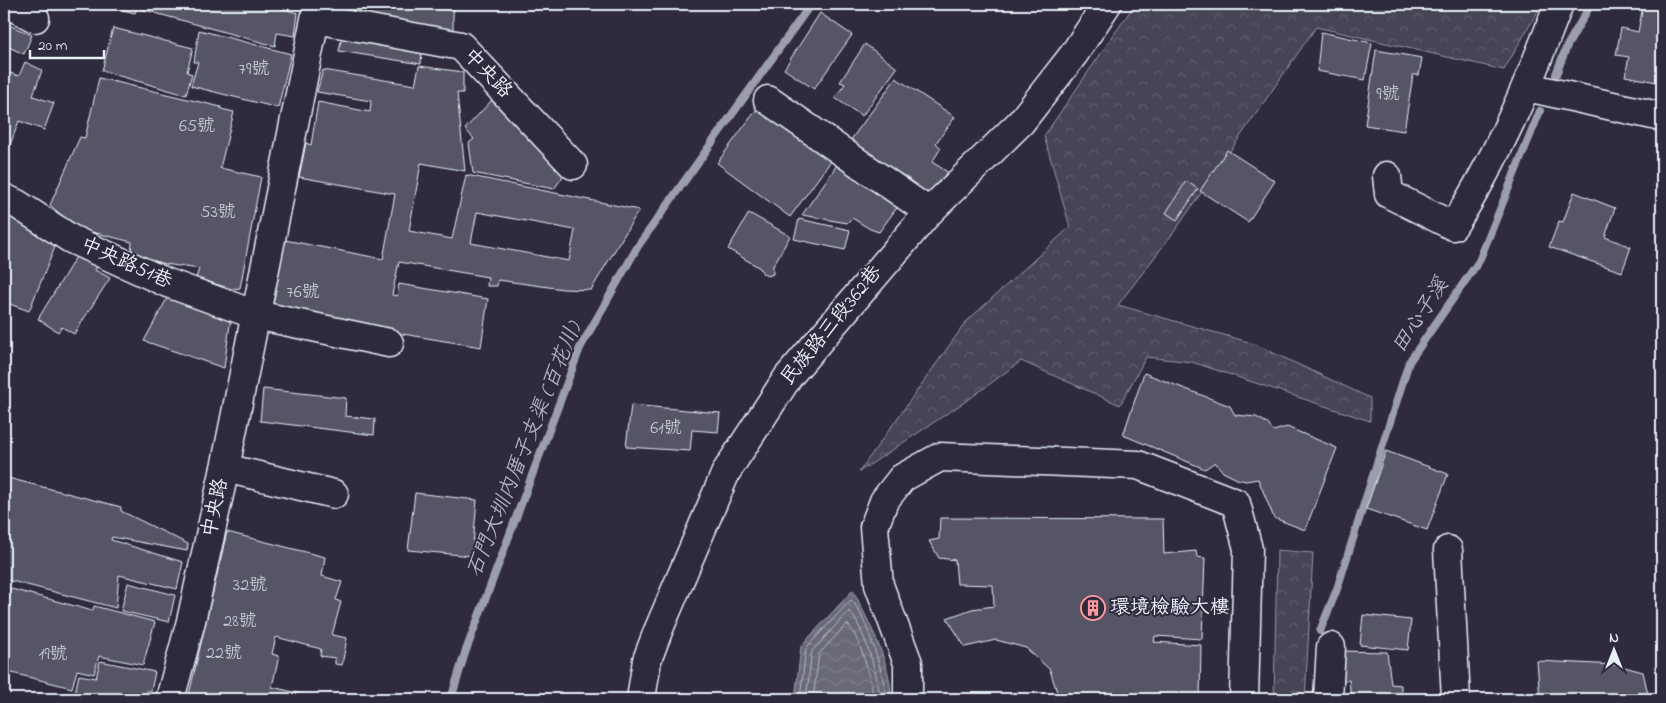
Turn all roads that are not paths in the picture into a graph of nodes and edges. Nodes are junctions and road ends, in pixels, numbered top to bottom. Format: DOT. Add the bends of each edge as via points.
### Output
graph roads {
  1 [pos="8,4"];
  2 [pos="1107,4"];
  3 [pos="1559,4"];
  4 [pos="317,11"];
  5 [pos="34,18"];
  6 [pos="1527,87"];
  7 [pos="768,100"];
  8 [pos="1662,117"];
  9 [pos="573,165"];
  10 [pos="1387,176"];
  11 [pos="4,198"];
  12 [pos="928,212"];
  13 [pos="256,315"];
  14 [pos="388,343"];
  15 [pos="225,468"];
  16 [pos="334,494"];
  17 [pos="1448,550"];
  18 [pos="1331,647"];
  19 [pos="170,699"];
  20 [pos="641,699"];
  21 [pos="908,699"];
  22 [pos="1244,699"];
  23 [pos="1328,699"];
  24 [pos="1456,699"];
  1 -- 5 [label="street"];
  2 -- 12 [label="street, 民族路三段362巷" via="1074,54 1021,122"];
  3 -- 6 [label="street"];
  4 -- 9 [label="street, 中央路" via="461,46"];
  4 -- 13 [label="street, 中央路"];
  6 -- 8 [label="street"];
  6 -- 10 [label="street" via="1472,197 1453,226 1389,194"];
  7 -- 12 [label="street"];
  11 -- 13 [label="street, 中央路51巷" via="71,239 165,282"];
  12 -- 20 [label="street, 民族路三段362巷" via="788,377 726,472 655,638 647,660"];
  13 -- 14 [label="street"];
  13 -- 15 [label="street, 中央路"];
  15 -- 16 [label="street"];
  15 -- 19 [label="street, 中央路"];
  17 -- 24 [label="street"];
  18 -- 23 [label="street"];
  21 -- 22 [label="street" via="908,663 879,585 874,527 884,501 902,478 940,457 1138,465 1236,504 1248,549"];
}
